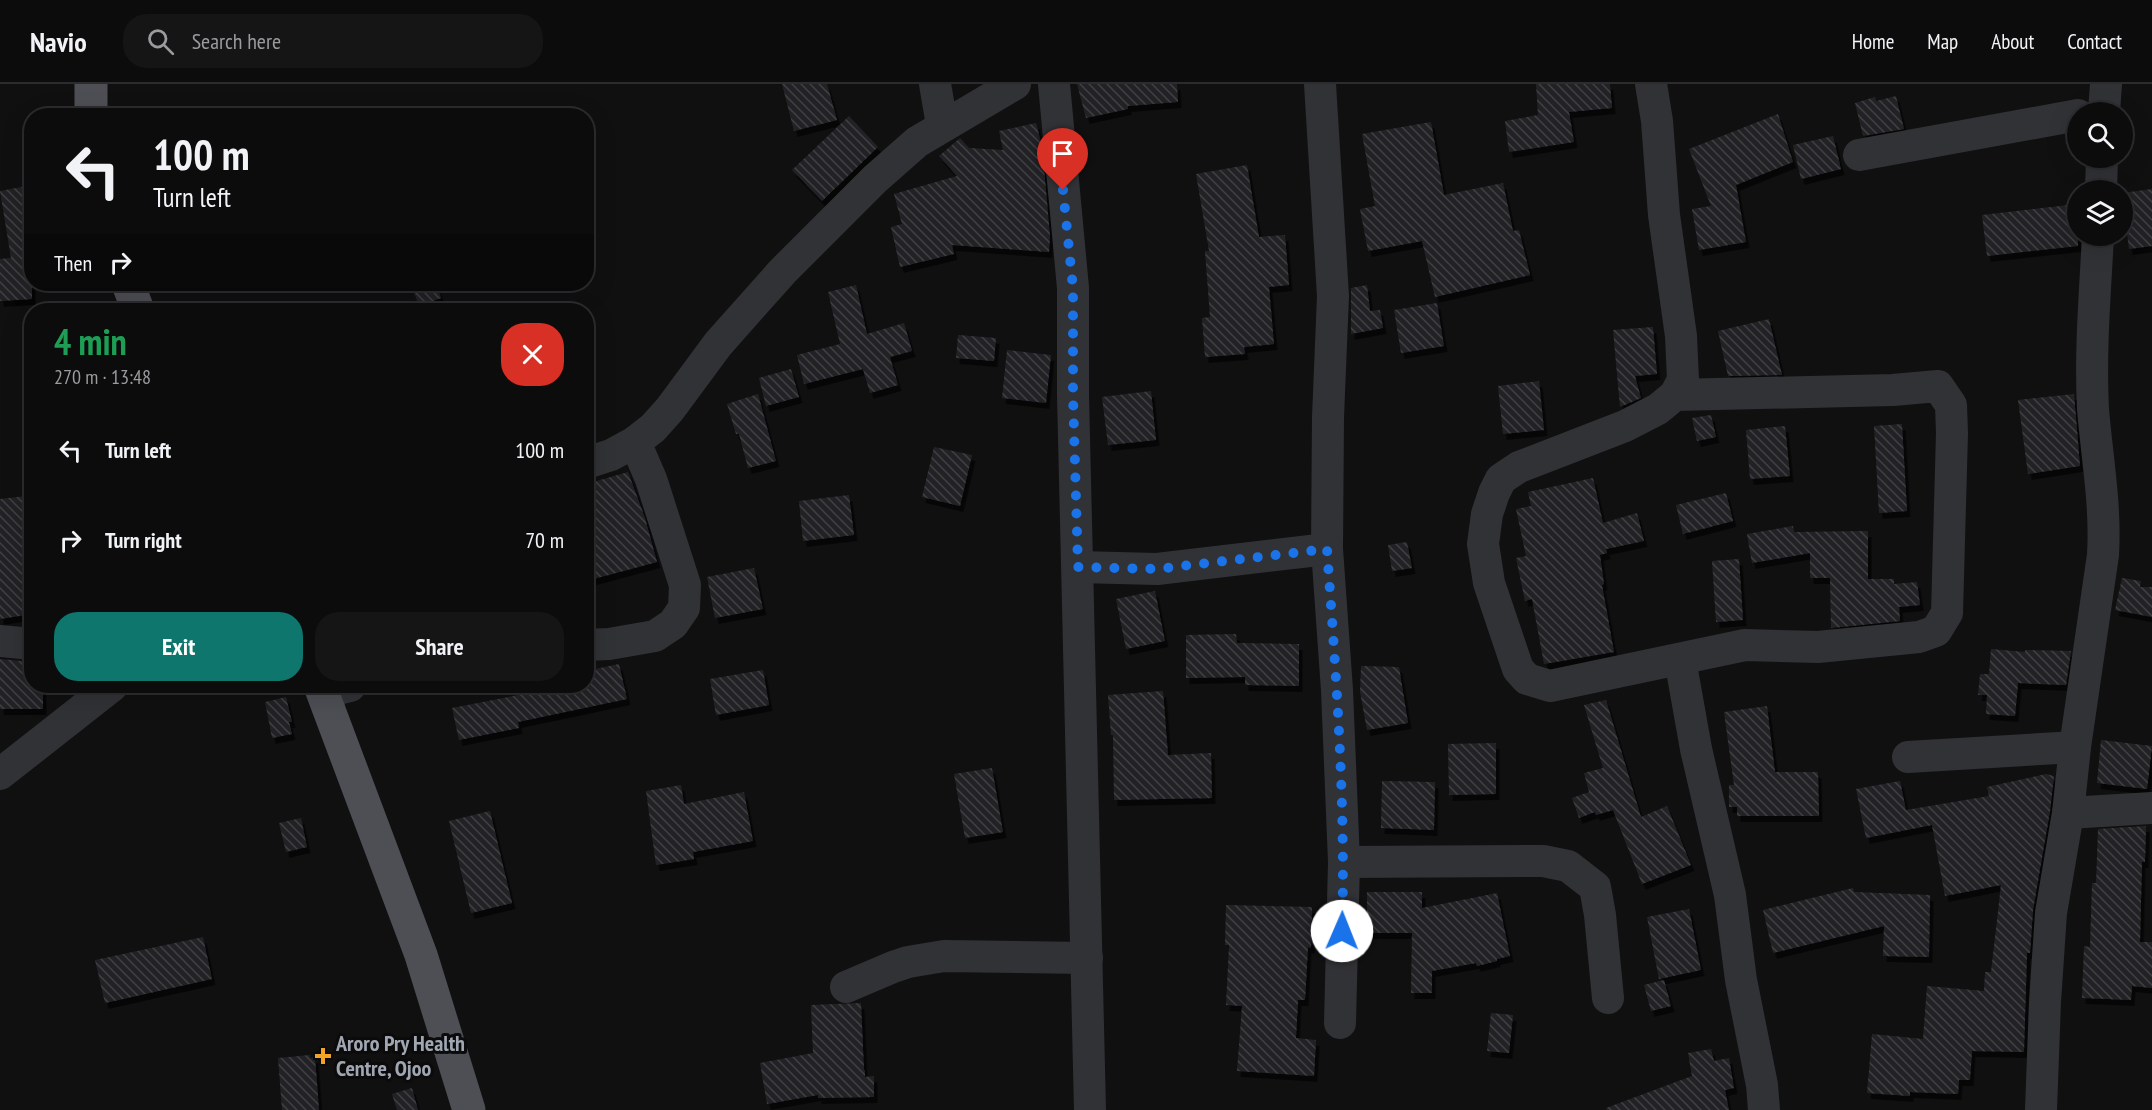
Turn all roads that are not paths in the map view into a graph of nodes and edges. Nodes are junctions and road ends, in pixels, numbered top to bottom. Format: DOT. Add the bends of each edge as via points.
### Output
graph roads {
  1 [pos="91,84"];
  2 [pos="935,84"];
  3 [pos="1015,84"];
  4 [pos="1054,84"];
  5 [pos="1320,84"];
  6 [pos="1651,84"];
  7 [pos="91,108"];
  8 [pos="2067,113"];
  9 [pos="942,125"];
  10 [pos="1859,155"];
  11 [pos="2097,246"];
  12 [pos="1675,395"];
  13 [pos="635,442"];
  14 [pos="594,460"];
  15 [pos="1327,549"];
  16 [pos="1078,567"];
  17 [pos="0,641"];
  18 [pos="24,643"];
  19 [pos="594,645"];
  20 [pos="1680,659"];
  21 [pos="103,693"];
  22 [pos="332,693"];
  23 [pos="2075,747"];
  24 [pos="1908,758"];
  25 [pos="0,774"];
  26 [pos="2152,808"];
  27 [pos="2068,813"];
  28 [pos="1344,862"];
  29 [pos="1087,958"];
  30 [pos="846,987"];
  31 [pos="1608,998"];
  32 [pos="1340,1023"];
  33 [pos="469,1110"];
  34 [pos="1090,1110"];
  35 [pos="1764,1110"];
  36 [pos="2041,1110"];
  1 -- 7 [label="main road"];
  2 -- 9 [label="street"];
  3 -- 9 [label="street"];
  4 -- 16 [label="street" via="1073,288"];
  5 -- 15 [label="street" via="1333,296"];
  6 -- 12 [label="street" via="1681,336 1683,380"];
  8 -- 10 [label="street"];
  9 -- 13 [label="street" via="875,179 782,272 718,344 670,409"];
  11 -- 23 [label="street" via="2093,407 2105,524"];
  12 -- 20 [label="street" via="1625,426 1520,467 1501,479 1487,514 1483,544 1498,614 1518,669 1527,680 1550,686"];
  12 -- 20 [label="street" via="1938,386 1951,405 1952,433 1947,613 1936,631 1919,637 1818,647 1745,645"];
  13 -- 14 [label="street"];
  13 -- 19 [label="street" via="685,585 684,608 673,624 655,636"];
  15 -- 16 [label="street" via="1157,569"];
  15 -- 28 [label="street"];
  16 -- 29 [label="street"];
  17 -- 18 [label="street"];
  20 -- 35 [label="street" via="1730,895"];
  21 -- 25 [label="street"];
  22 -- 33 [label="main road"];
  23 -- 24 [label="street"];
  23 -- 27 [label="street"];
  26 -- 27 [label="street"];
  27 -- 36 [label="street" via="2051,913"];
  28 -- 31 [label="street" via="1543,861 1568,866 1595,887"];
  28 -- 32 [label="street"];
  29 -- 30 [label="street" via="944,956 908,962"];
  29 -- 34 [label="street"];
}
